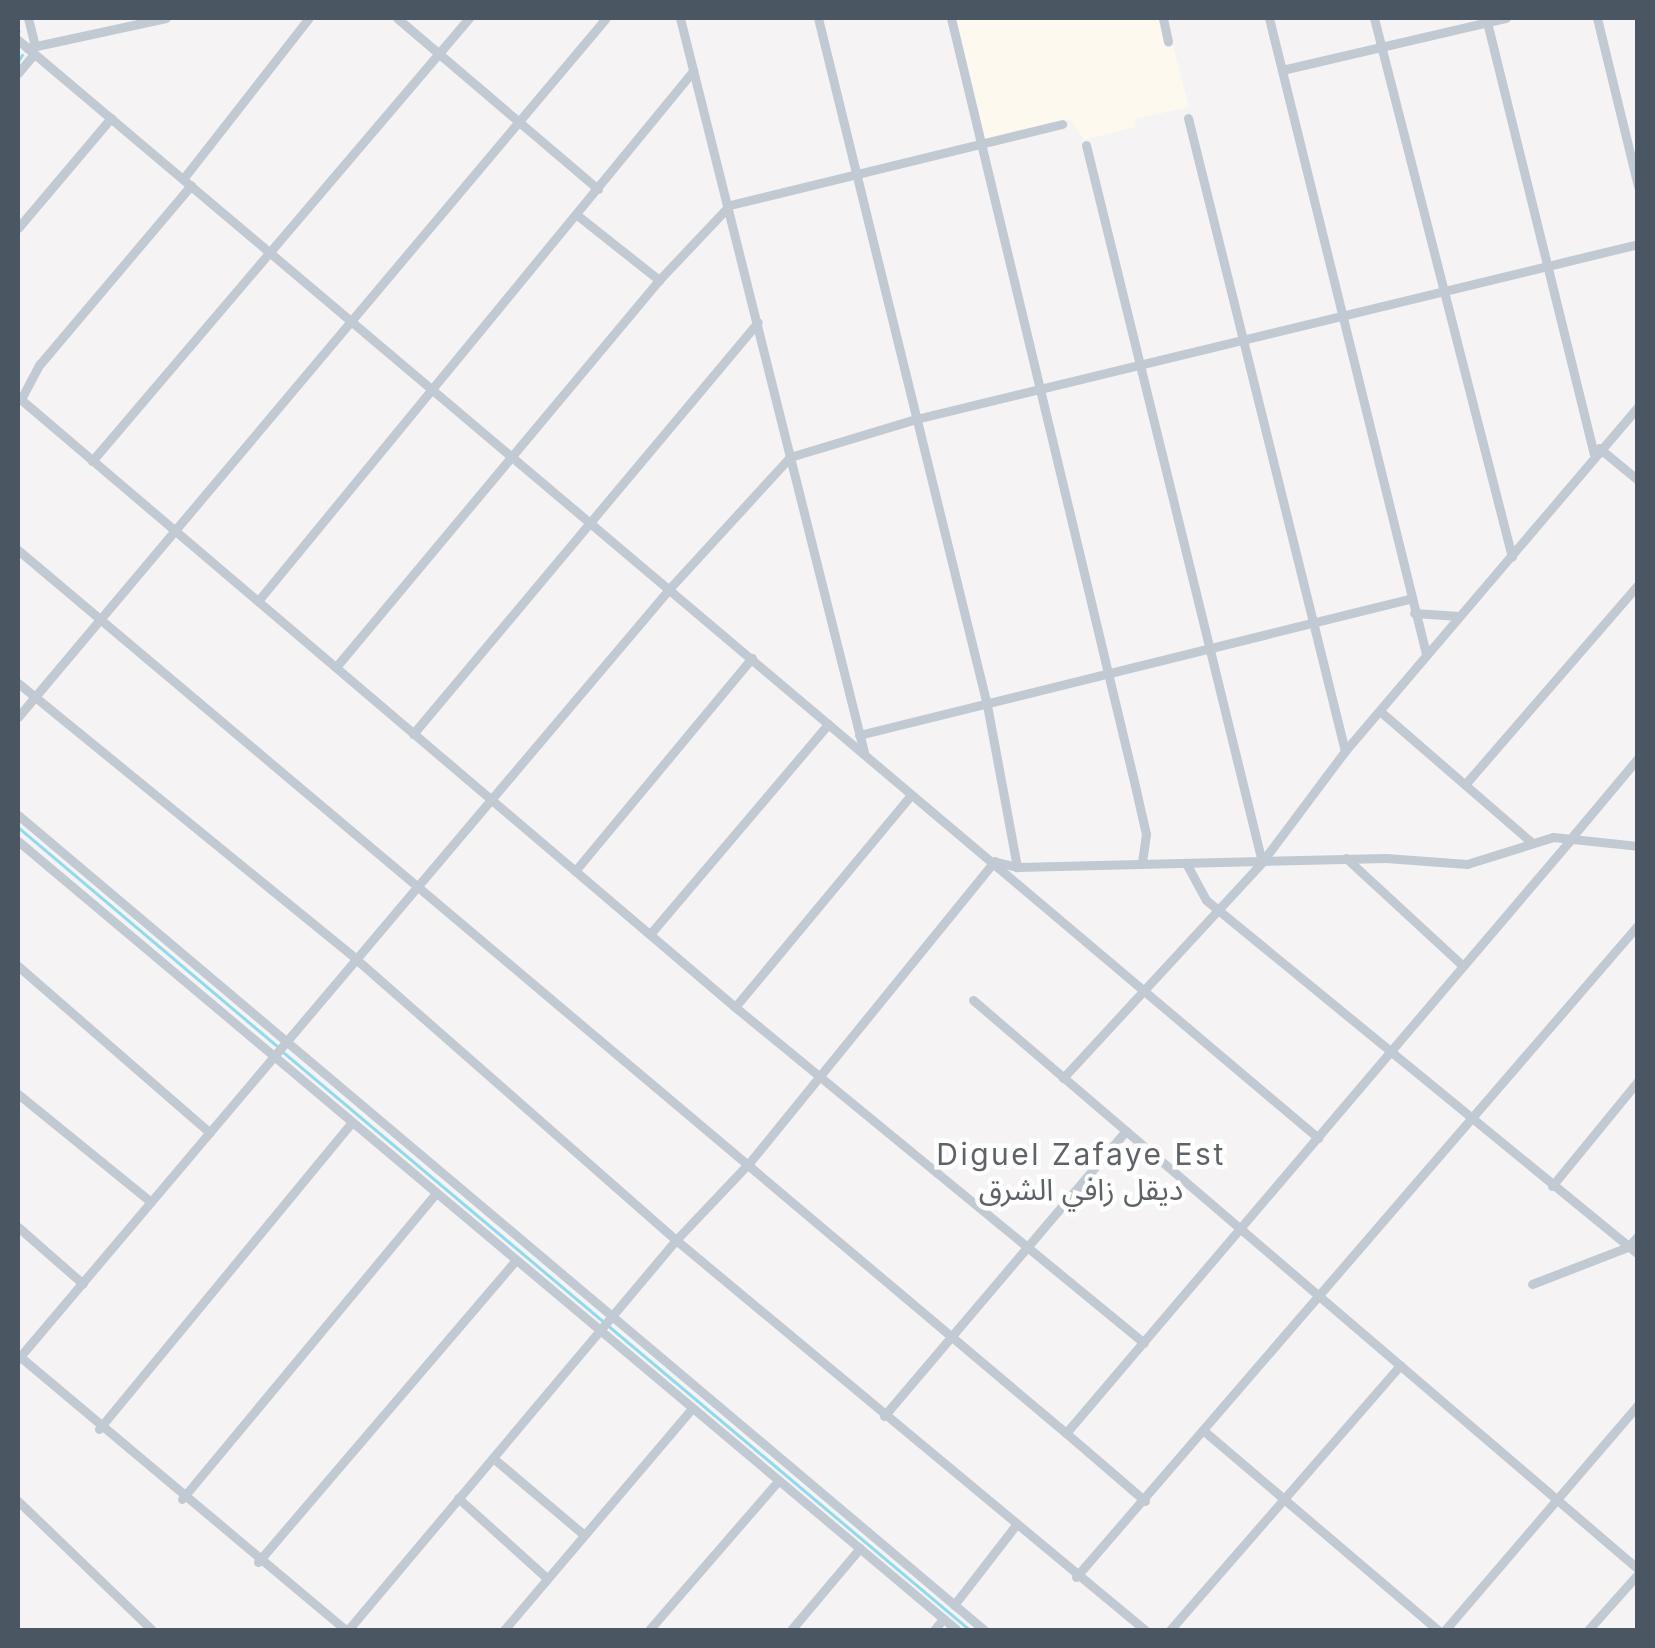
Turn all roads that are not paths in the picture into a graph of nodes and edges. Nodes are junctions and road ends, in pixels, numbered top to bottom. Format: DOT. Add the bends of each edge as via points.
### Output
graph roads {
  1 [pos="28,18"];
  2 [pos="166,18"];
  3 [pos="309,18"];
  4 [pos="397,18"];
  5 [pos="469,18"];
  6 [pos="606,18"];
  7 [pos="680,18"];
  8 [pos="818,18"];
  9 [pos="951,18"];
  10 [pos="1163,18"];
  11 [pos="1269,18"];
  12 [pos="1374,18"];
  13 [pos="1506,18"];
  14 [pos="1597,18"];
  15 [pos="18,19"];
  16 [pos="1486,20"];
  17 [pos="132,22"];
  18 [pos="31,30"];
  19 [pos="1168,40"];
  20 [pos="25,47"];
  21 [pos="1382,48"];
  22 [pos="441,50"];
  23 [pos="1282,70"];
  24 [pos="694,71"];
  25 [pos="18,73"];
  26 [pos="111,118"];
  27 [pos="518,118"];
  28 [pos="1188,118"];
  29 [pos="1062,124"];
  30 [pos="982,144"];
  31 [pos="1086,144"];
  32 [pos="857,169"];
  33 [pos="187,182"];
  34 [pos="1638,186"];
  35 [pos="598,190"];
  36 [pos="730,204"];
  37 [pos="578,215"];
  38 [pos="18,228"];
  39 [pos="1638,244"];
  40 [pos="270,256"];
  41 [pos="1549,266"];
  42 [pos="658,280"];
  43 [pos="1446,294"];
  44 [pos="1344,319"];
  45 [pos="345,322"];
  46 [pos="758,322"];
  47 [pos="1243,342"];
  48 [pos="1141,366"];
  49 [pos="1038,390"];
  50 [pos="434,393"];
  51 [pos="19,398"];
  52 [pos="1638,406"];
  53 [pos="916,419"];
  54 [pos="1597,451"];
  55 [pos="509,456"];
  56 [pos="790,457"];
  57 [pos="92,461"];
  58 [pos="1638,480"];
  59 [pos="591,524"];
  60 [pos="173,529"];
  61 [pos="18,550"];
  62 [pos="1512,556"];
  63 [pos="1638,585"];
  64 [pos="670,588"];
  65 [pos="1409,599"];
  66 [pos="258,601"];
  67 [pos="1414,613"];
  68 [pos="102,616"];
  69 [pos="1460,616"];
  70 [pos="1311,623"];
  71 [pos="1209,648"];
  72 [pos="1426,654"];
  73 [pos="752,658"];
  74 [pos="336,666"];
  75 [pos="1108,673"];
  76 [pos="18,683"];
  77 [pos="35,697"];
  78 [pos="986,704"];
  79 [pos="1381,712"];
  80 [pos="18,717"];
  81 [pos="828,724"];
  82 [pos="414,734"];
  83 [pos="859,735"];
  84 [pos="1345,751"];
  85 [pos="865,755"];
  86 [pos="1638,758"];
  87 [pos="1468,781"];
  88 [pos="911,795"];
  89 [pos="492,799"];
  90 [pos="18,815"];
  91 [pos="1572,838"];
  92 [pos="18,841"];
  93 [pos="1531,842"];
  94 [pos="1638,846"];
  95 [pos="1346,858"];
  96 [pos="994,861"];
  97 [pos="1262,862"];
  98 [pos="1186,863"];
  99 [pos="1142,864"];
  100 [pos="1018,867"];
  101 [pos="575,871"];
  102 [pos="419,884"];
  103 [pos="1216,906"];
  104 [pos="1638,925"];
  105 [pos="651,933"];
  106 [pos="356,959"];
  107 [pos="1460,964"];
  108 [pos="18,966"];
  109 [pos="1140,988"];
  110 [pos="973,1000"];
  111 [pos="735,1006"];
  112 [pos="280,1049"];
  113 [pos="1392,1052"];
  114 [pos="819,1072"];
  115 [pos="1063,1078"];
  116 [pos="1638,1080"];
  117 [pos="18,1094"];
  118 [pos="1470,1122"];
  119 [pos="352,1123"];
  120 [pos="1126,1131"];
  121 [pos="210,1132"];
  122 [pos="1318,1138"];
  123 [pos="750,1162"];
  124 [pos="1552,1186"];
  125 [pos="435,1194"];
  126 [pos="151,1202"];
  127 [pos="18,1226"];
  128 [pos="1242,1230"];
  129 [pos="1638,1236"];
  130 [pos="676,1240"];
  131 [pos="1029,1245"];
  132 [pos="1633,1250"];
  133 [pos="514,1262"];
  134 [pos="83,1284"];
  135 [pos="1532,1284"];
  136 [pos="1320,1294"];
  137 [pos="606,1325"];
  138 [pos="953,1335"];
  139 [pos="1144,1343"];
  140 [pos="18,1357"];
  141 [pos="1400,1365"];
  142 [pos="1638,1405"];
  143 [pos="692,1408"];
  144 [pos="884,1416"];
  145 [pos="99,1429"];
  146 [pos="1066,1432"];
  147 [pos="1204,1432"];
  148 [pos="493,1458"];
  149 [pos="780,1480"];
  150 [pos="458,1498"];
  151 [pos="182,1499"];
  152 [pos="1145,1501"];
  153 [pos="1282,1501"];
  154 [pos="1556,1501"];
  155 [pos="20,1507"];
  156 [pos="1015,1526"];
  157 [pos="584,1535"];
  158 [pos="860,1548"];
  159 [pos="258,1562"];
  160 [pos="1638,1571"];
  161 [pos="1076,1576"];
  162 [pos="547,1578"];
  163 [pos="954,1605"];
  164 [pos="944,1619"];
  165 [pos="152,1630"];
  166 [pos="347,1630"];
  167 [pos="504,1630"];
  168 [pos="649,1630"];
  169 [pos="791,1630"];
  170 [pos="934,1630"];
  171 [pos="957,1630"];
  172 [pos="984,1630"];
  173 [pos="1145,1630"];
  174 [pos="1170,1630"];
  175 [pos="1442,1630"];
  176 [pos="1588,1630"];
  1 -- 18 [label="street"];
  2 -- 17 [label="street"];
  3 -- 33 [label="street"];
  4 -- 22 [label="street"];
  5 -- 22 [label="street"];
  6 -- 27 [label="street"];
  7 -- 24 [label="street"];
  8 -- 32 [label="street"];
  9 -- 30 [label="street"];
  10 -- 19 [label="street"];
  11 -- 23 [label="street"];
  12 -- 21 [label="street"];
  13 -- 16 [label="street"];
  14 -- 34 [label="street"];
  15 -- 18 [label="street"];
  16 -- 21 [label="street"];
  16 -- 41 [label="street"];
  17 -- 20 [label="street"];
  18 -- 20 [label="street"];
  20 -- 25 [label="street"];
  20 -- 26 [label="street"];
  21 -- 23 [label="street"];
  21 -- 43 [label="street"];
  22 -- 27 [label="street"];
  22 -- 40 [label="street"];
  23 -- 44 [label="street"];
  24 -- 35 [label="street"];
  24 -- 36 [label="street"];
  26 -- 33 [label="street"];
  26 -- 38 [label="street"];
  27 -- 35 [label="street"];
  27 -- 45 [label="street"];
  28 -- 47 [label="street"];
  29 -- 30 [label="street"];
  30 -- 32 [label="street"];
  30 -- 49 [label="street"];
  31 -- 48 [label="street"];
  32 -- 36 [label="street"];
  32 -- 53 [label="street"];
  33 -- 40 [label="street"];
  33 -- 51 [label="street"];
  35 -- 37 [label="street"];
  36 -- 42 [label="street"];
  36 -- 46 [label="street"];
  37 -- 42 [label="street"];
  37 -- 50 [label="street"];
  39 -- 41 [label="street"];
  40 -- 45 [label="street"];
  40 -- 57 [label="street"];
  41 -- 43 [label="street"];
  41 -- 54 [label="street"];
  42 -- 55 [label="street"];
  43 -- 44 [label="street"];
  43 -- 62 [label="street"];
  44 -- 47 [label="street"];
  44 -- 65 [label="street"];
  45 -- 50 [label="street"];
  45 -- 60 [label="street"];
  46 -- 56 [label="street"];
  46 -- 59 [label="street"];
  47 -- 48 [label="street"];
  47 -- 70 [label="street"];
  48 -- 49 [label="street"];
  48 -- 71 [label="street"];
  49 -- 53 [label="street"];
  49 -- 75 [label="street"];
  50 -- 55 [label="street"];
  50 -- 66 [label="street"];
  51 -- 57 [label="street"];
  52 -- 54 [label="street"];
  53 -- 56 [label="street"];
  53 -- 78 [label="street"];
  54 -- 58 [label="street"];
  54 -- 62 [label="street"];
  55 -- 59 [label="street"];
  55 -- 74 [label="street"];
  56 -- 64 [label="street"];
  56 -- 83 [label="street"];
  57 -- 60 [label="street"];
  59 -- 64 [label="street"];
  59 -- 82 [label="street"];
  60 -- 66 [label="street"];
  60 -- 68 [label="street"];
  61 -- 68 [label="street"];
  62 -- 69 [label="street"];
  63 -- 87 [label="street"];
  64 -- 73 [label="street"];
  64 -- 89 [label="street"];
  65 -- 67 [label="street"];
  65 -- 70 [label="street"];
  66 -- 74 [label="street"];
  67 -- 69 [label="street"];
  67 -- 72 [label="street"];
  68 -- 77 [label="street"];
  68 -- 102 [label="street"];
  69 -- 72 [label="street"];
  70 -- 71 [label="street"];
  70 -- 84 [label="street"];
  71 -- 75 [label="street"];
  71 -- 97 [label="street"];
  72 -- 79 [label="street"];
  73 -- 81 [label="street"];
  73 -- 101 [label="street"];
  74 -- 82 [label="street"];
  75 -- 78 [label="street"];
  75 -- 99 [label="street" via="1146,834"];
  76 -- 77 [label="street"];
  77 -- 80 [label="street"];
  77 -- 106 [label="street"];
  78 -- 83 [label="street"];
  78 -- 100 [label="street"];
  79 -- 84 [label="street"];
  79 -- 87 [label="street"];
  81 -- 85 [label="street"];
  81 -- 105 [label="street"];
  82 -- 89 [label="street"];
  83 -- 85 [label="street"];
  84 -- 97 [label="street"];
  85 -- 88 [label="street"];
  86 -- 91 [label="street"];
  87 -- 93 [label="street"];
  88 -- 96 [label="street"];
  88 -- 111 [label="street"];
  89 -- 101 [label="street"];
  89 -- 102 [label="street"];
  90 -- 112 [label="street"];
  91 -- 93 [label="street"];
  91 -- 94 [label="street"];
  91 -- 107 [label="street"];
  92 -- 112 [label="street"];
  93 -- 95 [label="street" via="1467,864"];
  95 -- 97 [label="street"];
  95 -- 107 [label="street"];
  96 -- 100 [label="street"];
  96 -- 109 [label="street"];
  96 -- 114 [label="street"];
  97 -- 98 [label="street"];
  97 -- 103 [label="street"];
  98 -- 99 [label="street"];
  98 -- 103 [label="street"];
  99 -- 100 [label="street"];
  101 -- 105 [label="street"];
  102 -- 106 [label="street"];
  102 -- 123 [label="street"];
  103 -- 109 [label="street"];
  103 -- 113 [label="street"];
  104 -- 118 [label="street"];
  105 -- 111 [label="street"];
  106 -- 112 [label="street"];
  106 -- 130 [label="street"];
  107 -- 113 [label="street"];
  108 -- 121 [label="street"];
  109 -- 115 [label="street"];
  109 -- 122 [label="street"];
  110 -- 115 [label="street"];
  111 -- 114 [label="street"];
  112 -- 119 [label="street"];
  112 -- 121 [label="street"];
  112 -- 137 [label="street"];
  113 -- 118 [label="street"];
  113 -- 122 [label="street"];
  114 -- 123 [label="street"];
  114 -- 131 [label="street"];
  115 -- 120 [label="street"];
  116 -- 124 [label="street"];
  117 -- 126 [label="street"];
  118 -- 124 [label="street"];
  118 -- 136 [label="street"];
  119 -- 125 [label="street"];
  119 -- 145 [label="street"];
  120 -- 128 [label="street"];
  120 -- 131 [label="street"];
  121 -- 126 [label="street"];
  122 -- 128 [label="street"];
  123 -- 130 [label="street"];
  123 -- 138 [label="street"];
  124 -- 132 [label="street"];
  125 -- 133 [label="street"];
  125 -- 151 [label="street"];
  126 -- 134 [label="street"];
  127 -- 134 [label="street"];
  128 -- 136 [label="street"];
  128 -- 139 [label="street"];
  129 -- 132 [label="street"];
  130 -- 137 [label="street"];
  130 -- 144 [label="street"];
  131 -- 138 [label="street"];
  131 -- 139 [label="street"];
  132 -- 135 [label="street"];
  133 -- 137 [label="street"];
  133 -- 159 [label="street"];
  134 -- 140 [label="street"];
  136 -- 141 [label="street"];
  136 -- 147 [label="street"];
  137 -- 143 [label="street"];
  137 -- 148 [label="street"];
  137 -- 163 [label="street"];
  138 -- 144 [label="street"];
  138 -- 146 [label="street"];
  139 -- 146 [label="street"];
  140 -- 145 [label="street"];
  141 -- 153 [label="street"];
  141 -- 154 [label="street"];
  142 -- 154 [label="street"];
  143 -- 149 [label="street"];
  143 -- 157 [label="street"];
  144 -- 156 [label="street"];
  145 -- 151 [label="street"];
  146 -- 152 [label="street"];
  147 -- 152 [label="street"];
  147 -- 153 [label="street"];
  148 -- 150 [label="street"];
  148 -- 157 [label="street"];
  149 -- 158 [label="street"];
  149 -- 168 [label="street"];
  150 -- 162 [label="street"];
  150 -- 166 [label="street"];
  151 -- 159 [label="street"];
  152 -- 161 [label="street"];
  153 -- 174 [label="street"];
  153 -- 175 [label="street"];
  154 -- 160 [label="street"];
  154 -- 175 [label="street"];
  155 -- 165 [label="street"];
  156 -- 161 [label="street"];
  156 -- 163 [label="street"];
  157 -- 162 [label="street"];
  158 -- 164 [label="street"];
  158 -- 169 [label="street"];
  159 -- 166 [label="street"];
  160 -- 176 [label="street"];
  161 -- 173 [label="street"];
  162 -- 167 [label="street"];
  163 -- 172 [label="street"];
  164 -- 170 [label="street"];
  164 -- 171 [label="street"];
}
